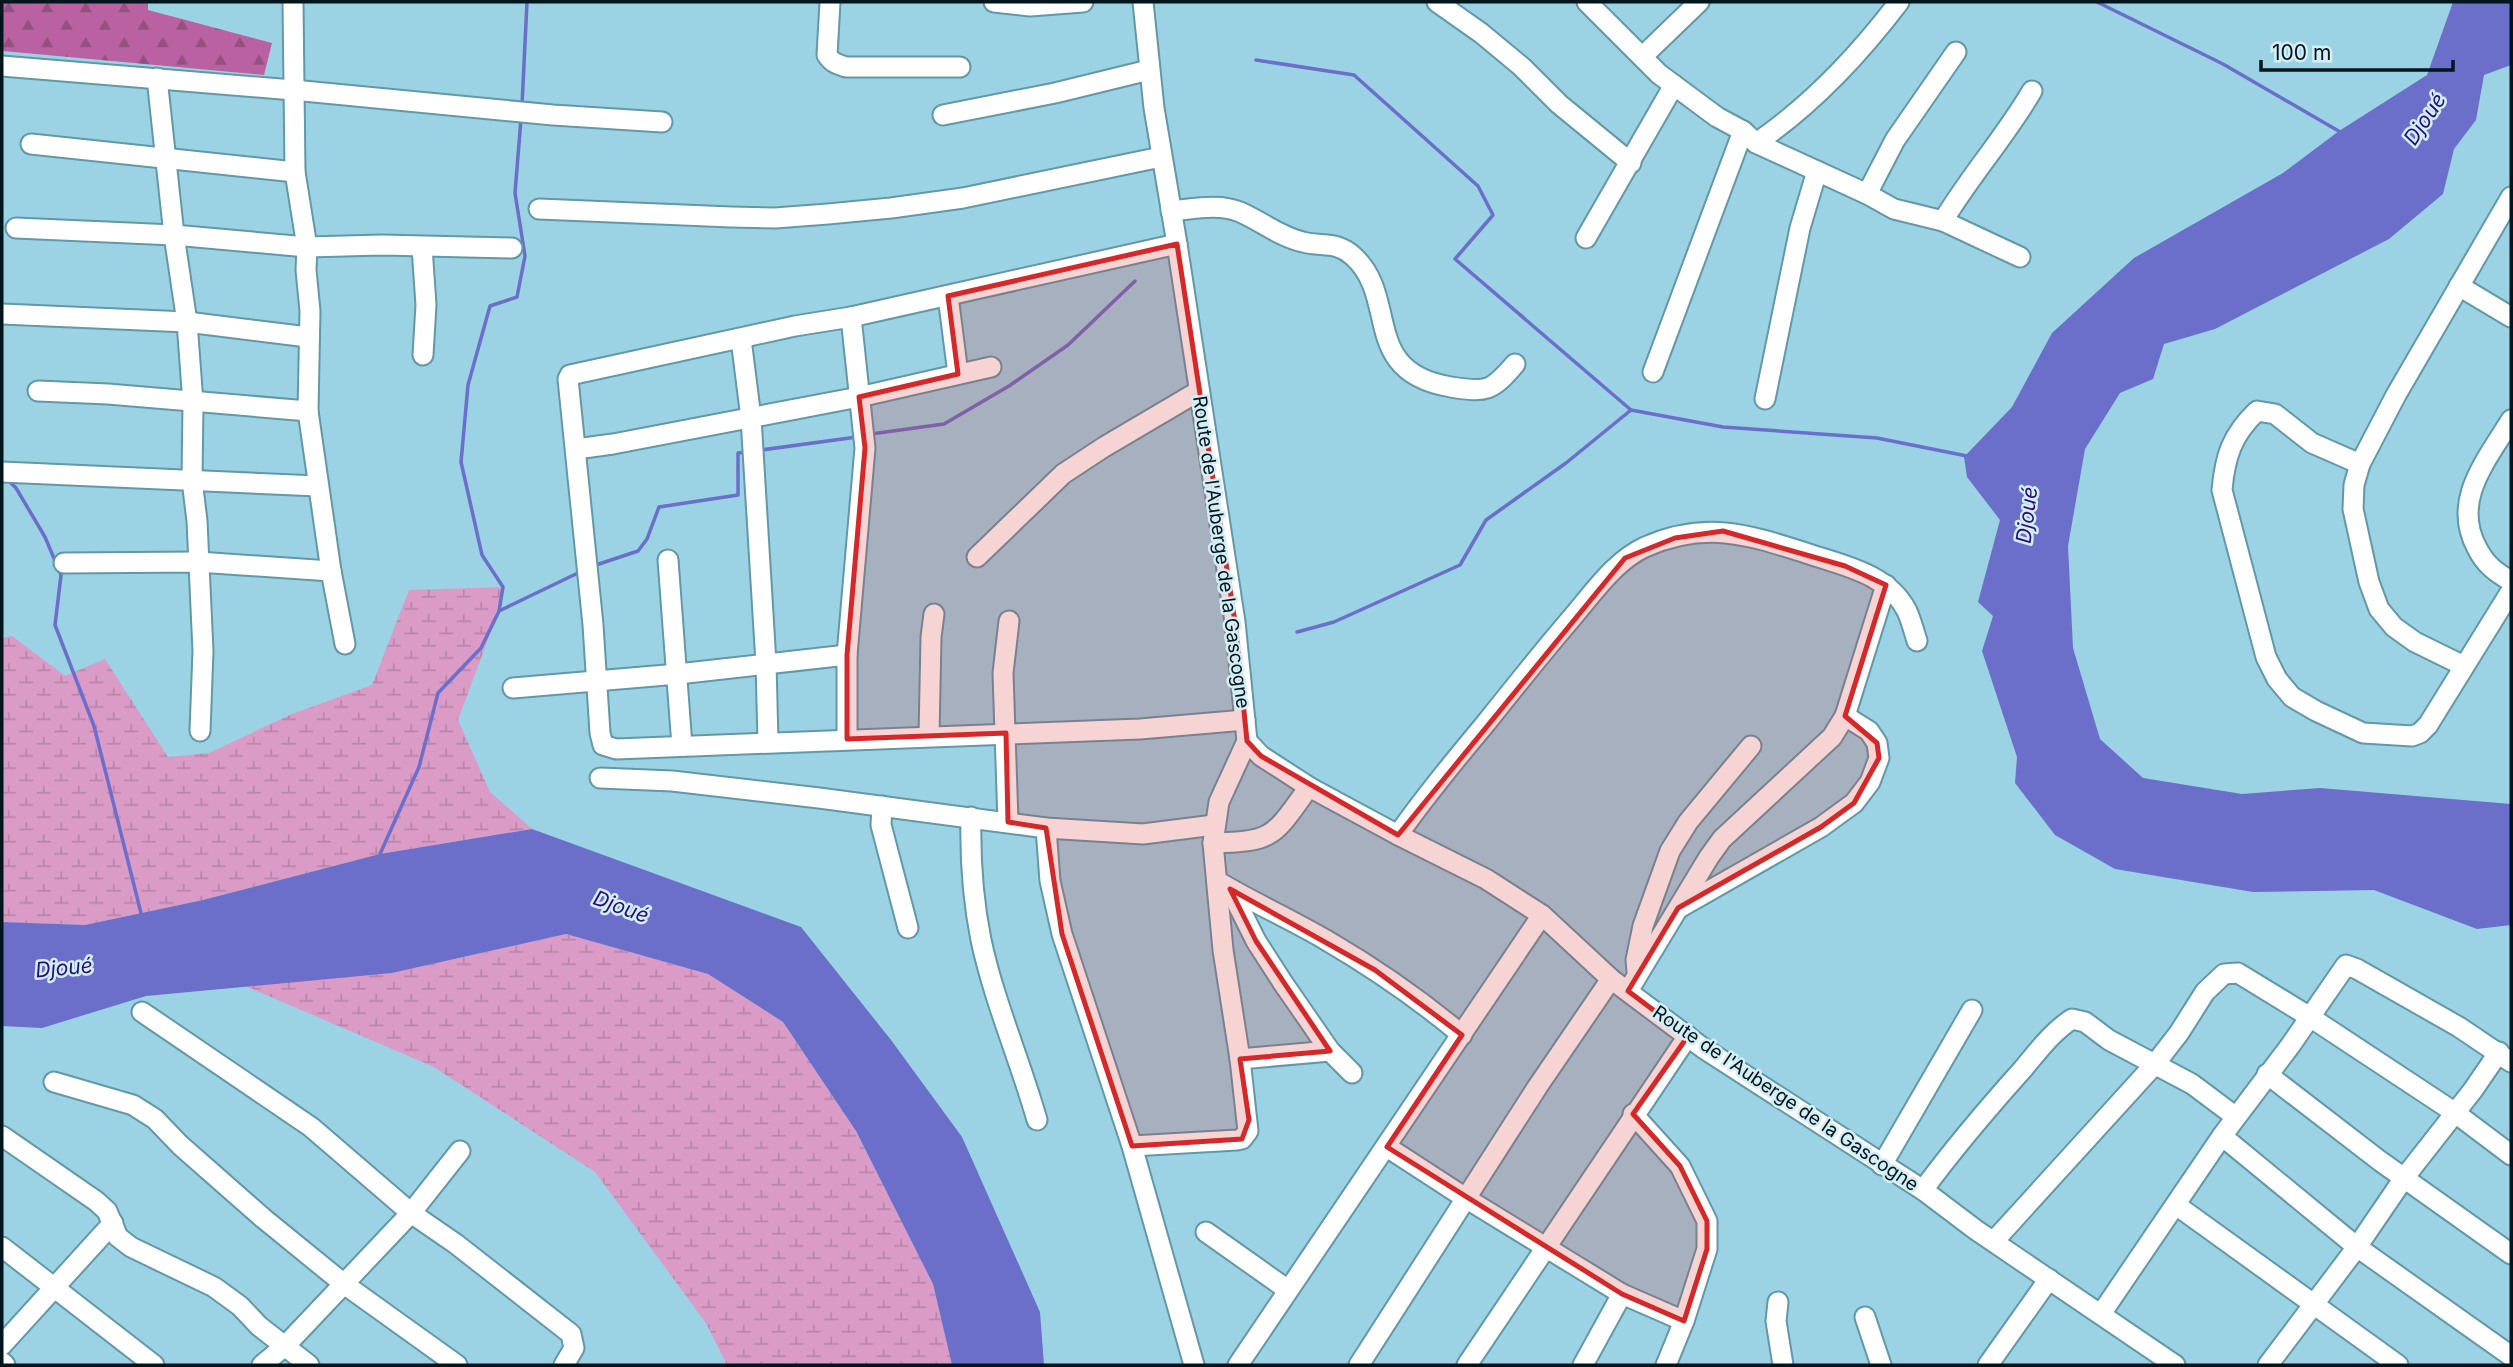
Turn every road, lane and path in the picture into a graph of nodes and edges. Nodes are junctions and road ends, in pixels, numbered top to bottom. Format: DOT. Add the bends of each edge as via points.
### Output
graph roads {
  1 [pos="293,2"];
  2 [pos="830,2"];
  3 [pos="994,2"];
  4 [pos="1083,2"];
  5 [pos="1143,2"];
  6 [pos="1437,2"];
  7 [pos="1587,2"];
  8 [pos="1699,2"];
  9 [pos="1899,2"];
  10 [pos="1956,52"];
  11 [pos="1642,57"];
  12 [pos="2,66"];
  13 [pos="960,67"];
  14 [pos="1149,70"];
  15 [pos="157,78"];
  16 [pos="1674,85"];
  17 [pos="293,90"];
  18 [pos="2032,91"];
  19 [pos="943,115"];
  20 [pos="662,121"];
  21 [pos="1749,137"];
  22 [pos="32,144"];
  23 [pos="1161,157"];
  24 [pos="166,158"];
  25 [pos="1631,163"];
  26 [pos="1817,171"];
  27 [pos="295,172"];
  28 [pos="1867,194"];
  29 [pos="2511,197"];
  30 [pos="539,209"];
  31 [pos="1171,211"];
  32 [pos="1943,221"];
  33 [pos="16,229"];
  34 [pos="174,235"];
  35 [pos="1586,237"];
  36 [pos="1177,244"];
  37 [pos="307,247"];
  38 [pos="422,247"];
  39 [pos="512,248"];
  40 [pos="2021,257"];
  41 [pos="2459,286"];
  42 [pos="947,296"];
  43 [pos="2,314"];
  44 [pos="851,317"];
  45 [pos="2511,317"];
  46 [pos="187,322"];
  47 [pos="308,337"];
  48 [pos="741,339"];
  49 [pos="423,355"];
  50 [pos="1515,364"];
  51 [pos="991,367"];
  52 [pos="1653,372"];
  53 [pos="958,374"];
  54 [pos="38,391"];
  55 [pos="1199,391"];
  56 [pos="859,397"];
  57 [pos="1765,399"];
  58 [pos="194,403"];
  59 [pos="308,411"];
  60 [pos="751,418"];
  61 [pos="2511,419"];
  62 [pos="576,449"];
  63 [pos="2360,464"];
  64 [pos="2,472"];
  65 [pos="192,480"];
  66 [pos="318,486"];
  67 [pos="977,557"];
  68 [pos="668,560"];
  69 [pos="198,562"];
  70 [pos="64,563"];
  71 [pos="331,571"];
  72 [pos="2511,581"];
  73 [pos="1886,585"];
  74 [pos="2511,591"];
  75 [pos="934,614"];
  76 [pos="1009,621"];
  77 [pos="1917,641"];
  78 [pos="345,644"];
  79 [pos="847,655"];
  80 [pos="766,663"];
  81 [pos="2464,666"];
  82 [pos="678,674"];
  83 [pos="596,682"];
  84 [pos="513,688"];
  85 [pos="1846,716"];
  86 [pos="1245,720"];
  87 [pos="200,731"];
  88 [pos="1006,733"];
  89 [pos="929,736"];
  90 [pos="847,739"];
  91 [pos="1247,741"];
  92 [pos="768,742"];
  93 [pos="682,746"];
  94 [pos="1751,746"];
  95 [pos="600,778"];
  96 [pos="1309,787"];
  97 [pos="882,806"];
  98 [pos="971,817"];
  99 [pos="1008,822"];
  100 [pos="1046,828"];
  101 [pos="1213,834"];
  102 [pos="1398,835"];
  103 [pos="1224,885"];
  104 [pos="1678,908"];
  105 [pos="1542,915"];
  106 [pos="908,928"];
  107 [pos="1611,979"];
  108 [pos="1633,984"];
  109 [pos="1972,1010"];
  110 [pos="142,1012"];
  111 [pos="2310,1017"];
  112 [pos="1462,1035"];
  113 [pos="1688,1036"];
  114 [pos="1330,1051"];
  115 [pos="2505,1057"];
  116 [pos="1240,1059"];
  117 [pos="2155,1064"];
  118 [pos="1352,1073"];
  119 [pos="2267,1074"];
  120 [pos="54,1082"];
  121 [pos="2454,1112"];
  122 [pos="1633,1114"];
  123 [pos="2236,1117"];
  124 [pos="1037,1120"];
  125 [pos="2,1136"];
  126 [pos="2222,1136"];
  127 [pos="1132,1146"];
  128 [pos="1387,1147"];
  129 [pos="460,1151"];
  130 [pos="2511,1155"];
  131 [pos="1882,1165"];
  132 [pos="2404,1178"];
  133 [pos="1923,1190"];
  134 [pos="1467,1199"];
  135 [pos="2176,1205"];
  136 [pos="411,1213"];
  137 [pos="113,1223"];
  138 [pos="1206,1232"];
  139 [pos="1994,1241"];
  140 [pos="2,1247"];
  141 [pos="1548,1247"];
  142 [pos="2357,1247"];
  143 [pos="2511,1254"];
  144 [pos="2049,1279"];
  145 [pos="344,1284"];
  146 [pos="55,1287"];
  147 [pos="1288,1290"];
  148 [pos="1622,1294"];
  149 [pos="1778,1302"];
  150 [pos="2314,1304"];
  151 [pos="2101,1314"];
  152 [pos="1865,1317"];
  153 [pos="1684,1321"];
  154 [pos="2,1345"];
  155 [pos="286,1345"];
  156 [pos="2511,1356"];
  157 [pos="154,1365"];
  158 [pos="262,1365"];
  159 [pos="309,1365"];
  160 [pos="457,1365"];
  161 [pos="564,1365"];
  162 [pos="1194,1365"];
  163 [pos="1238,1365"];
  164 [pos="1359,1365"];
  165 [pos="1467,1365"];
  166 [pos="1583,1365"];
  167 [pos="1666,1365"];
  168 [pos="1783,1365"];
  169 [pos="1881,1365"];
  170 [pos="1988,1365"];
  171 [pos="2175,1365"];
  172 [pos="2268,1365"];
  173 [pos="2398,1365"];
  1 -- 17 [label="street"];
  2 -- 13 [label="street" via="827,55 837,65"];
  3 -- 4 [label="street" via="1030,6"];
  5 -- 14 [label="street, Route de l'Auberge de la Gascogne"];
  6 -- 25 [label="street" via="1522,67"];
  7 -- 11 [label="street"];
  8 -- 11 [label="street"];
  9 -- 21 [label="street" via="1789,121"];
  10 -- 28 [label="street" via="1895,140"];
  11 -- 16 [label="street"];
  12 -- 15 [label="street"];
  14 -- 19 [label="street"];
  14 -- 23 [label="street, Route de l'Auberge de la Gascogne"];
  15 -- 17 [label="street"];
  15 -- 24 [label="street"];
  16 -- 21 [label="street"];
  16 -- 25 [label="street"];
  17 -- 20 [label="street"];
  17 -- 27 [label="street"];
  18 -- 32 [label="street"];
  21 -- 26 [label="street"];
  21 -- 52 [label="street"];
  22 -- 24 [label="street"];
  23 -- 30 [label="street" via="963,198 828,214 775,218"];
  23 -- 31 [label="street, Route de l'Auberge de la Gascogne"];
  24 -- 27 [label="street"];
  24 -- 34 [label="street"];
  25 -- 35 [label="street"];
  26 -- 28 [label="street"];
  26 -- 57 [label="street" via="1800,228"];
  27 -- 37 [label="street"];
  28 -- 32 [label="street" via="1894,209"];
  29 -- 41 [label="street"];
  31 -- 36 [label="street, Route de l'Auberge de la Gascogne"];
  31 -- 50 [label="street" via="1205,207 1238,211 1292,239 1338,246 1352,255 1364,267 1395,354 1404,367 1427,383 1485,391 1496,386"];
  32 -- 40 [label="street"];
  33 -- 34 [label="street"];
  34 -- 37 [label="street"];
  34 -- 46 [label="street"];
  36 -- 42 [label="street"];
  36 -- 55 [label="street, Route de l'Auberge de la Gascogne"];
  37 -- 38 [label="street"];
  37 -- 47 [label="street"];
  38 -- 39 [label="street"];
  38 -- 49 [label="street"];
  41 -- 45 [label="street"];
  41 -- 63 [label="street"];
  42 -- 44 [label="street"];
  42 -- 53 [label="street"];
  43 -- 46 [label="street"];
  44 -- 48 [label="street"];
  44 -- 56 [label="street"];
  46 -- 47 [label="street"];
  46 -- 58 [label="street"];
  47 -- 59 [label="street"];
  48 -- 60 [label="street"];
  48 -- 62 [label="street" via="570,374"];
  51 -- 53 [label="street"];
  53 -- 56 [label="street"];
  54 -- 58 [label="street"];
  55 -- 67 [label="street" via="1063,474"];
  55 -- 86 [label="street, Route de l'Auberge de la Gascogne" via="1235,621"];
  56 -- 60 [label="street"];
  56 -- 79 [label="street" via="864,448"];
  58 -- 59 [label="street"];
  58 -- 65 [label="street"];
  59 -- 66 [label="street"];
  60 -- 62 [label="street"];
  60 -- 80 [label="street"];
  61 -- 72 [label="street" via="2475,480 2466,508 2471,538 2483,560"];
  62 -- 83 [label="street"];
  63 -- 81 [label="street" via="2353,509 2379,610 2415,642"];
  63 -- 81 [label="street" via="2312,443 2275,414 2257,411 2240,427 2224,463 2222,490 2266,657 2277,679 2292,697 2363,733 2412,736 2428,725"];
  64 -- 65 [label="street"];
  65 -- 66 [label="street"];
  65 -- 69 [label="street"];
  66 -- 71 [label="street"];
  68 -- 82 [label="street"];
  69 -- 70 [label="street"];
  69 -- 71 [label="street"];
  69 -- 87 [label="street" via="203,651"];
  71 -- 78 [label="street"];
  73 -- 77 [label="street" via="1907,611"];
  73 -- 85 [label="street"];
  73 -- 102 [label="street" via="1845,566 1723,531 1646,547 1625,558 1548,645"];
  74 -- 81 [label="street"];
  75 -- 89 [label="street"];
  76 -- 88 [label="street" via="1003,673"];
  79 -- 80 [label="street"];
  79 -- 90 [label="street"];
  80 -- 82 [label="street"];
  80 -- 92 [label="street"];
  82 -- 83 [label="street"];
  82 -- 93 [label="street"];
  83 -- 84 [label="street"];
  83 -- 93 [label="street" via="603,746"];
  85 -- 104 [label="street" via="1832,737 1722,839"];
  85 -- 104 [label="street" via="1869,731 1877,743 1878,758 1870,782 1854,803 1821,827"];
  86 -- 88 [label="street"];
  86 -- 91 [label="street, Route de l'Auberge de la Gascogne"];
  88 -- 89 [label="street"];
  88 -- 99 [label="street"];
  89 -- 90 [label="street"];
  90 -- 92 [label="street"];
  91 -- 96 [label="street, Route de l'Auberge de la Gascogne" via="1261,756"];
  91 -- 101 [label="street" via="1219,802"];
  92 -- 93 [label="street"];
  94 -- 108 [label="street" via="1670,851 1643,926"];
  95 -- 97 [label="street" via="672,781"];
  96 -- 101 [label="street" via="1279,829 1261,840"];
  96 -- 102 [label="street, Route de l'Auberge de la Gascogne"];
  97 -- 98 [label="street"];
  97 -- 106 [label="street" via="881,825"];
  98 -- 99 [label="street"];
  98 -- 124 [label="street" via="970,856 981,940"];
  99 -- 100 [label="street"];
  100 -- 101 [label="street"];
  100 -- 127 [label="street" via="1050,881 1062,934"];
  101 -- 103 [label="street"];
  102 -- 105 [label="street, Route de l'Auberge de la Gascogne" via="1486,879"];
  103 -- 112 [label="street" via="1375,970"];
  103 -- 114 [label="street"];
  103 -- 116 [label="street" via="1226,972"];
  104 -- 108 [label="street"];
  105 -- 107 [label="street, Route de l'Auberge de la Gascogne"];
  105 -- 112 [label="street"];
  107 -- 108 [label="street, Route de l'Auberge de la Gascogne"];
  107 -- 134 [label="street"];
  108 -- 113 [label="street, Route de l'Auberge de la Gascogne"];
  109 -- 131 [label="street"];
  110 -- 136 [label="street" via="312,1127"];
  111 -- 115 [label="street" via="2346,965"];
  111 -- 117 [label="street" via="2238,973 2224,974 2205,992"];
  111 -- 119 [label="street"];
  111 -- 121 [label="street"];
  112 -- 128 [label="street"];
  113 -- 122 [label="street"];
  113 -- 131 [label="street, Route de l'Auberge de la Gascogne"];
  114 -- 116 [label="street"];
  114 -- 118 [label="street"];
  115 -- 121 [label="street"];
  116 -- 127 [label="street" via="1249,1121 1242,1139"];
  117 -- 123 [label="street" via="2192,1084"];
  117 -- 133 [label="street" via="2085,1022 2072,1019 2059,1027 2019,1072"];
  117 -- 139 [label="street"];
  119 -- 123 [label="street"];
  119 -- 132 [label="street"];
  120 -- 145 [label="street" via="133,1105 155,1119 263,1218"];
  121 -- 130 [label="street"];
  121 -- 132 [label="street"];
  122 -- 141 [label="street"];
  122 -- 153 [label="street" via="1681,1166 1707,1221 1707,1249"];
  123 -- 126 [label="street"];
  125 -- 137 [label="street" via="96,1201"];
  126 -- 135 [label="street"];
  126 -- 142 [label="street"];
  127 -- 162 [label="street"];
  128 -- 134 [label="street"];
  128 -- 147 [label="street"];
  129 -- 136 [label="street"];
  131 -- 133 [label="street, Route de l'Auberge de la Gascogne"];
  132 -- 142 [label="street"];
  132 -- 143 [label="street"];
  133 -- 139 [label="street, Route de l'Auberge de la Gascogne"];
  134 -- 141 [label="street"];
  134 -- 164 [label="street"];
  135 -- 150 [label="street"];
  135 -- 151 [label="street"];
  136 -- 145 [label="street"];
  136 -- 161 [label="street" via="571,1335 574,1348"];
  137 -- 146 [label="street"];
  137 -- 155 [label="street" via="118,1237 131,1247 214,1287"];
  138 -- 147 [label="street"];
  139 -- 144 [label="street, Route de l'Auberge de la Gascogne"];
  140 -- 146 [label="street"];
  141 -- 148 [label="street"];
  141 -- 165 [label="street"];
  142 -- 150 [label="street"];
  142 -- 156 [label="street"];
  144 -- 151 [label="street, Route de l'Auberge de la Gascogne"];
  144 -- 170 [label="street"];
  145 -- 155 [label="street"];
  145 -- 160 [label="street"];
  146 -- 154 [label="street"];
  146 -- 157 [label="street"];
  147 -- 163 [label="street"];
  148 -- 153 [label="street"];
  148 -- 166 [label="street"];
  149 -- 168 [label="street"];
  150 -- 172 [label="street"];
  150 -- 173 [label="street"];
  151 -- 171 [label="street, Route de l'Auberge de la Gascogne"];
  152 -- 169 [label="street"];
  153 -- 167 [label="street"];
  155 -- 158 [label="street"];
  155 -- 159 [label="street"];
}
